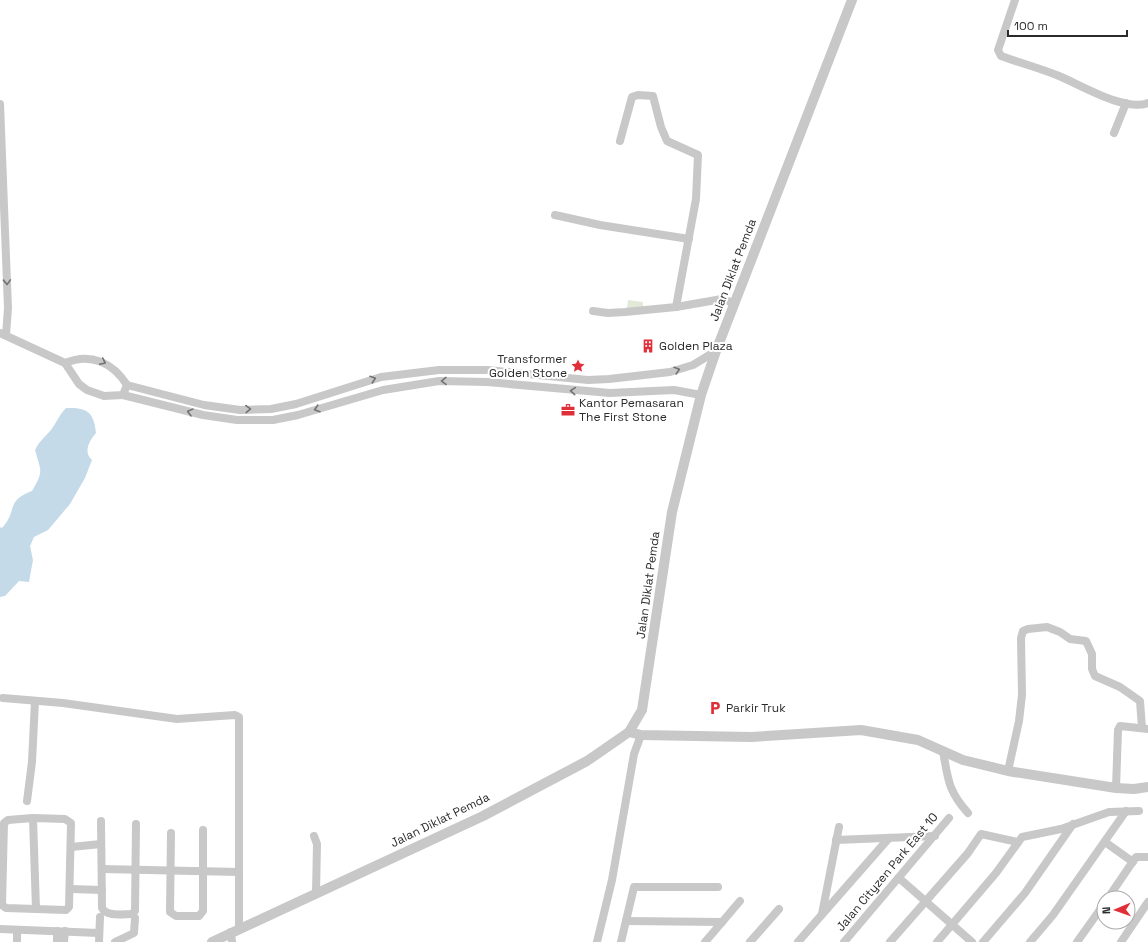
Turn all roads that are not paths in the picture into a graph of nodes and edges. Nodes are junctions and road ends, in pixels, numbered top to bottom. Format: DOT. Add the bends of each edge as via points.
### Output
graph roads {
  1 [pos="852,0"];
  2 [pos="1015,0"];
  3 [pos="1126,103"];
  4 [pos="1148,103"];
  5 [pos="0,104"];
  6 [pos="1114,133"];
  7 [pos="620,141"];
  8 [pos="555,215"];
  9 [pos="689,239"];
  10 [pos="734,303"];
  11 [pos="676,307"];
  12 [pos="4,308"];
  13 [pos="594,311"];
  14 [pos="3,334"];
  15 [pos="716,352"];
  16 [pos="65,363"];
  17 [pos="128,385"];
  18 [pos="123,394"];
  19 [pos="701,395"];
  20 [pos="3,698"];
  21 [pos="35,701"];
  22 [pos="1145,729"];
  23 [pos="629,732"];
  24 [pos="641,735"];
  25 [pos="943,751"];
  26 [pos="1008,771"];
  27 [pos="1148,787"];
  28 [pos="1116,788"];
  29 [pos="27,801"];
  30 [pos="1126,811"];
  31 [pos="1139,811"];
  32 [pos="968,813"];
  33 [pos="33,818"];
  34 [pos="949,818"];
  35 [pos="102,821"];
  36 [pos="136,824"];
  37 [pos="1073,824"];
  38 [pos="839,827"];
  39 [pos="203,830"];
  40 [pos="171,833"];
  41 [pos="314,836"];
  42 [pos="935,836"];
  43 [pos="889,838"];
  44 [pos="836,840"];
  45 [pos="1018,842"];
  46 [pos="1105,842"];
  47 [pos="101,844"];
  48 [pos="71,847"];
  49 [pos="1148,857"];
  50 [pos="1133,862"];
  51 [pos="102,869"];
  52 [pos="134,870"];
  53 [pos="171,870"];
  54 [pos="203,871"];
  55 [pos="237,872"];
  56 [pos="899,878"];
  57 [pos="718,887"];
  58 [pos="71,889"];
  59 [pos="102,890"];
  60 [pos="1114,890"];
  61 [pos="316,892"];
  62 [pos="740,901"];
  63 [pos="926,902"];
  64 [pos="1148,902"];
  65 [pos="779,908"];
  66 [pos="36,909"];
  67 [pos="822,915"];
  68 [pos="1096,915"];
  69 [pos="100,917"];
  70 [pos="134,918"];
  71 [pos="626,921"];
  72 [pos="722,922"];
  73 [pos="952,924"];
  74 [pos="0,929"];
  75 [pos="17,930"];
  76 [pos="61,931"];
  77 [pos="99,932"];
  78 [pos="234,934"];
  79 [pos="17,942"];
  80 [pos="57,942"];
  81 [pos="64,942"];
  82 [pos="99,942"];
  83 [pos="116,942"];
  84 [pos="212,942"];
  85 [pos="597,942"];
  86 [pos="621,942"];
  87 [pos="705,942"];
  88 [pos="750,942"];
  89 [pos="798,942"];
  90 [pos="844,942"];
  91 [pos="890,942"];
  92 [pos="936,942"];
  93 [pos="972,942"];
  94 [pos="983,942"];
  95 [pos="1030,942"];
  96 [pos="1077,942"];
  97 [pos="1121,942"];
  1 -- 10 [label="street, Jalan Diklat Pemda"];
  2 -- 3 [label="street" via="998,50 1001,56 1059,76 1103,97"];
  3 -- 4 [label="street"];
  3 -- 6 [label="street"];
  5 -- 12 [label="street, one-way"];
  7 -- 9 [label="street" via="632,97 653,96 667,141 698,155 698,180"];
  8 -- 9 [label="street"];
  9 -- 11 [label="street"];
  10 -- 11 [label="street" via="722,299"];
  10 -- 15 [label="street, Jalan Diklat Pemda"];
  11 -- 13 [label="street" via="608,313"];
  12 -- 14 [label="street"];
  14 -- 16 [label="street"];
  17 -- 15 [label="street, one-way" via="204,405 240,410 271,409 296,404 381,377 439,370 479,370 588,380 609,379 670,372 692,365"];
  15 -- 19 [label="street, Jalan Diklat Pemda"];
  16 -- 17 [label="street, one-way" via="80,358 99,360 120,374"];
  16 -- 18 [label="street" via="79,384 87,390 104,396"];
  17 -- 18 [label="street"];
  19 -- 18 [label="street, one-way" via="674,390 610,393 487,382 439,381 383,390 298,415 272,420 244,420 203,415"];
  19 -- 23 [label="street, Jalan Diklat Pemda" via="672,512 642,710"];
  20 -- 21 [label="street"];
  21 -- 29 [label="street"];
  21 -- 55 [label="street" via="177,718 239,717"];
  22 -- 26 [label="street" via="1140,701 1120,687 1095,676 1092,669 1092,654 1086,641 1070,639 1047,627 1028,629 1023,631 1021,638 1020,721"];
  22 -- 28 [label="street" via="1120,726 1118,730"];
  23 -- 24 [label="street"];
  23 -- 61 [label="street, Jalan Diklat Pemda" via="587,761 483,816"];
  24 -- 25 [label="street" via="751,737 861,730 918,740"];
  24 -- 85 [label="street" via="634,754 612,880"];
  25 -- 26 [label="street" via="963,760"];
  25 -- 32 [label="street" via="951,791"];
  26 -- 28 [label="street"];
  27 -- 28 [label="street"];
  30 -- 31 [label="street"];
  30 -- 37 [label="street" via="1109,812"];
  30 -- 46 [label="street"];
  33 -- 48 [label="street" via="68,821 72,826"];
  33 -- 66 [label="street"];
  33 -- 66 [label="street" via="8,820 4,823 2,904 6,908"];
  34 -- 42 [label="street, Jalan Cityzen Park East 10"];
  35 -- 47 [label="street"];
  36 -- 52 [label="street"];
  37 -- 45 [label="street" via="1022,837"];
  37 -- 94 [label="street" via="1025,893"];
  38 -- 44 [label="street"];
  39 -- 54 [label="street"];
  40 -- 53 [label="street"];
  41 -- 61 [label="street" via="317,844"];
  42 -- 43 [label="street"];
  42 -- 56 [label="street, Jalan Cityzen Park East 10"];
  43 -- 44 [label="street"];
  43 -- 67 [label="street"];
  44 -- 67 [label="street"];
  45 -- 63 [label="street" via="981,834"];
  45 -- 73 [label="street" via="996,873"];
  46 -- 50 [label="street"];
  46 -- 95 [label="street" via="1053,915"];
  47 -- 48 [label="street"];
  47 -- 51 [label="street"];
  48 -- 58 [label="street"];
  49 -- 50 [label="street" via="1136,857"];
  50 -- 60 [label="street"];
  51 -- 52 [label="street"];
  51 -- 59 [label="street"];
  52 -- 53 [label="street"];
  52 -- 59 [label="street" via="134,913 106,913 102,908"];
  53 -- 54 [label="street"];
  53 -- 54 [label="street" via="170,912 176,916 199,916 202,913"];
  54 -- 55 [label="street"];
  55 -- 78 [label="street"];
  56 -- 63 [label="street"];
  56 -- 90 [label="street, Jalan Cityzen Park East 10"];
  57 -- 71 [label="street" via="634,887"];
  58 -- 59 [label="street"];
  58 -- 66 [label="street" via="68,909"];
  61 -- 78 [label="street, Jalan Diklat Pemda"];
  62 -- 72 [label="street"];
  63 -- 73 [label="street"];
  63 -- 91 [label="street"];
  64 -- 97 [label="street"];
  65 -- 88 [label="street"];
  67 -- 89 [label="street"];
  68 -- 96 [label="street"];
  69 -- 77 [label="street"];
  70 -- 83 [label="street" via="134,933"];
  71 -- 72 [label="street"];
  71 -- 86 [label="street"];
  72 -- 87 [label="street"];
  73 -- 92 [label="street"];
  73 -- 93 [label="street"];
  74 -- 75 [label="street"];
  75 -- 76 [label="street"];
  75 -- 79 [label="street"];
  76 -- 77 [label="street"];
  76 -- 80 [label="street"];
  76 -- 81 [label="street"];
  77 -- 82 [label="street"];
  78 -- 84 [label="street, Jalan Diklat Pemda"];
}
